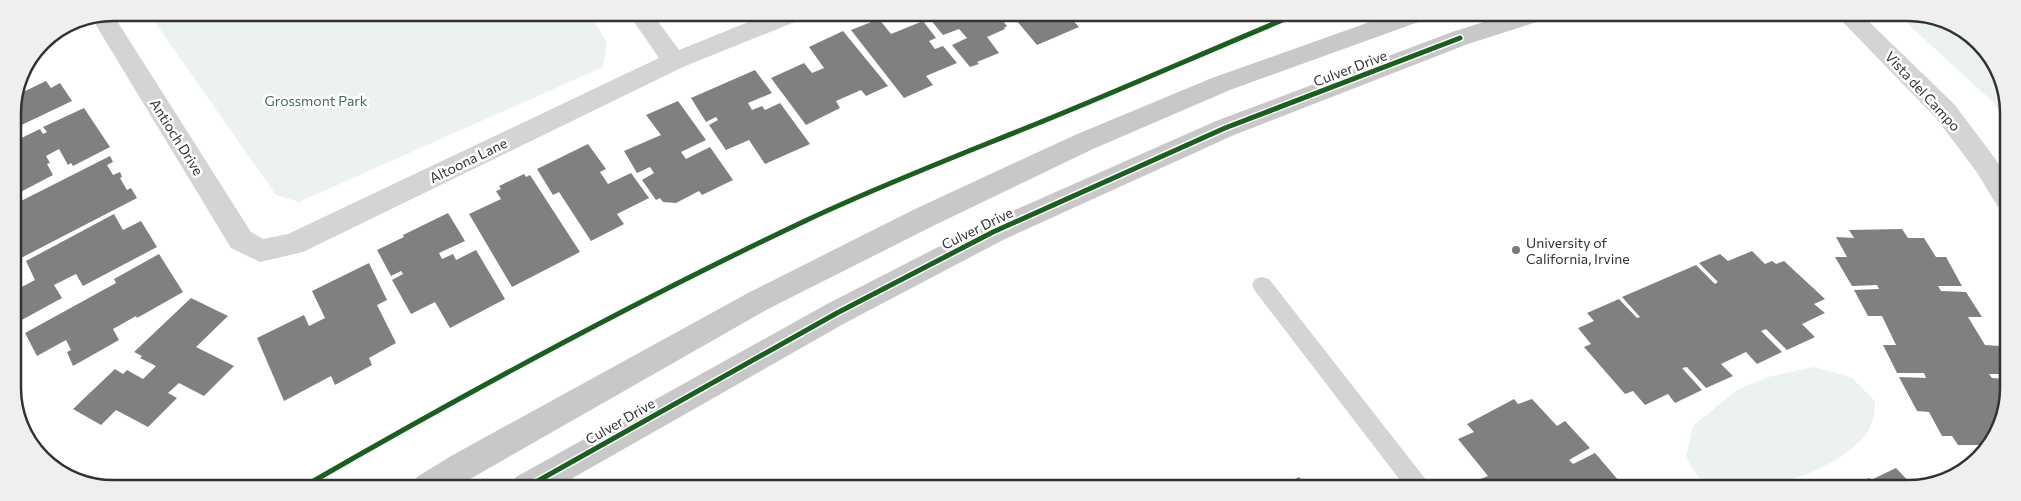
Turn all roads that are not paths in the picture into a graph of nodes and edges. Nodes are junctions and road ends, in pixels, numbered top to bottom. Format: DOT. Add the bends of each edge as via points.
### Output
graph roads {
  1 [pos="646,21"];
  2 [pos="774,21"];
  3 [pos="1396,21"];
  4 [pos="1514,21"];
  5 [pos="1853,21"];
  6 [pos="106,22"];
  7 [pos="674,61"];
  8 [pos="2000,190"];
  9 [pos="260,251"];
  10 [pos="1262,285"];
  11 [pos="439,480"];
  12 [pos="539,480"];
  13 [pos="1413,480"];
  1 -- 7 [label="street"];
  2 -- 7 [label="street"];
  3 -- 11 [label="main road, Culver Drive" via="1221,84 1084,142 934,213 758,301"];
  4 -- 12 [label="main road, Culver Drive" via="1225,128 993,232 837,313"];
  5 -- 8 [label="street, Vista del Campo" via="1945,111"];
  6 -- 9 [label="street, Antioch Drive" via="241,240"];
  7 -- 9 [label="street, Altoona Lane" via="293,244"];
  10 -- 13 [label="lane"];
}
